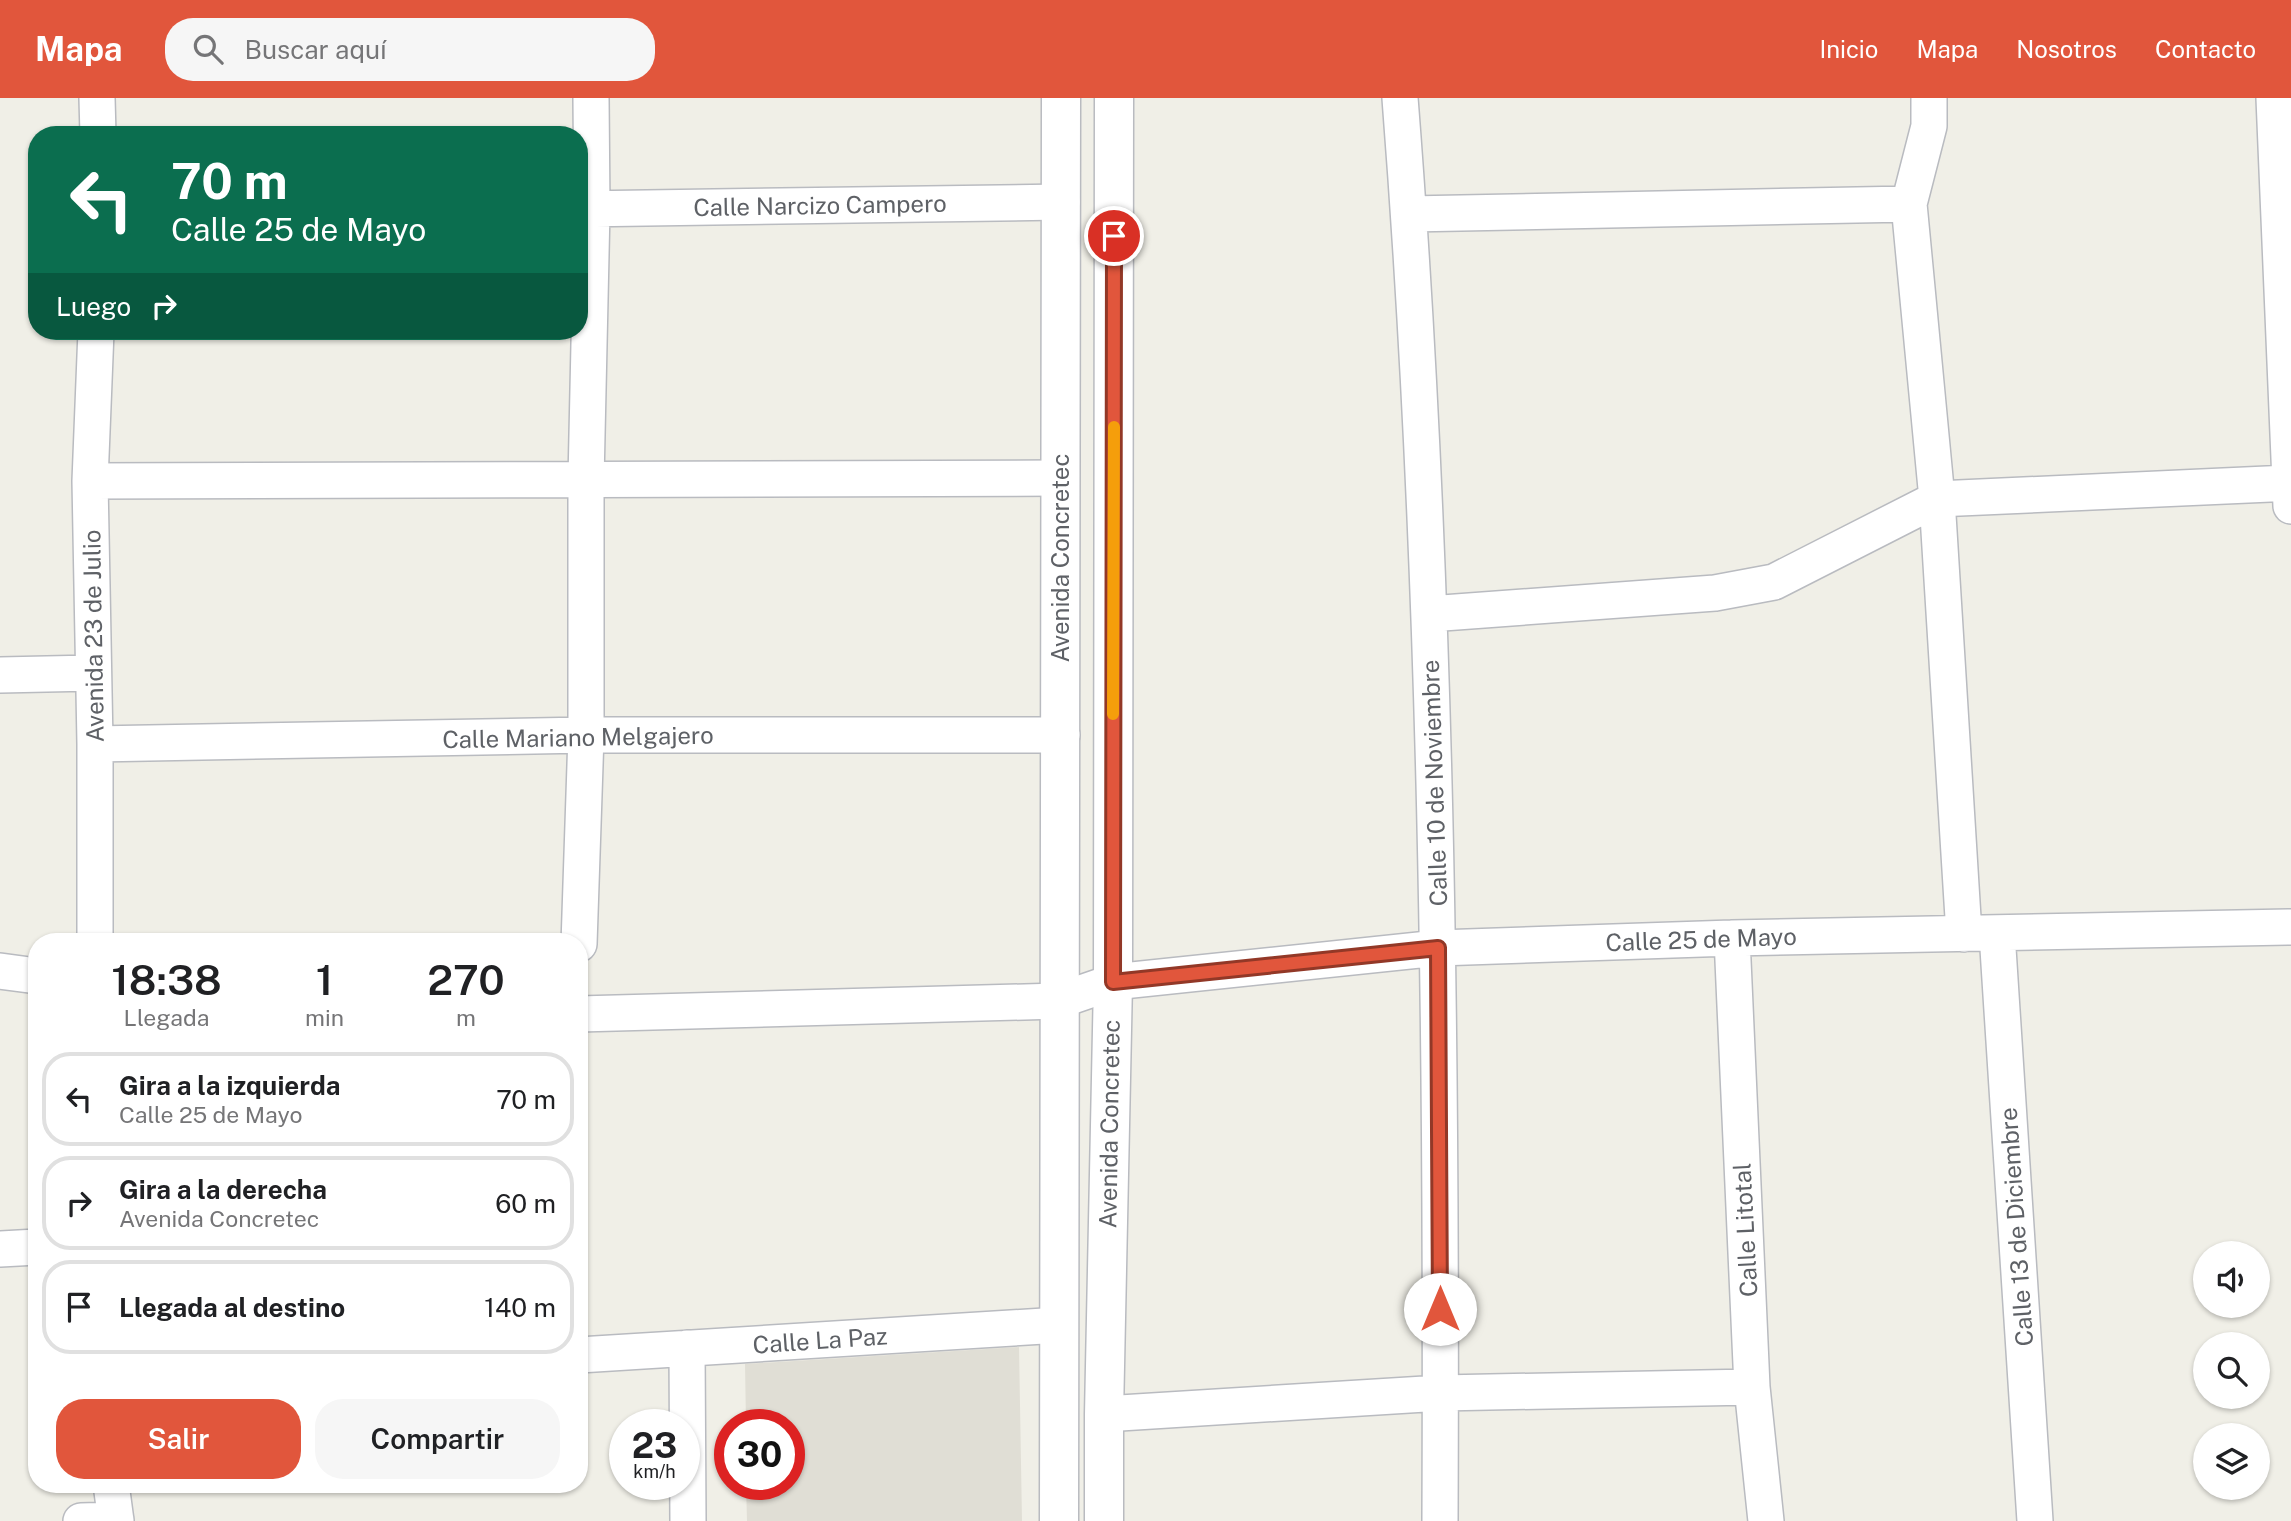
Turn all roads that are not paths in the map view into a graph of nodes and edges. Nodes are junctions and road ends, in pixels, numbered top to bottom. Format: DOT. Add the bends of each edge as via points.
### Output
graph roads {
  1 [pos="97,98"];
  2 [pos="591,98"];
  3 [pos="1061,98"];
  4 [pos="1114,98"];
  5 [pos="1400,98"];
  6 [pos="1929,98"];
  7 [pos="2274,98"];
  8 [pos="98,126"];
  9 [pos="588,165"];
  10 [pos="1062,202"];
  11 [pos="1909,204"];
  12 [pos="588,209"];
  13 [pos="1409,214"];
  14 [pos="96,340"];
  15 [pos="586,340"];
  16 [pos="1059,478"];
  17 [pos="586,480"];
  18 [pos="90,481"];
  19 [pos="2291,483"];
  20 [pos="1937,499"];
  21 [pos="2291,506"];
  22 [pos="1429,614"];
  23 [pos="93,673"];
  24 [pos="0,675"];
  25 [pos="586,735"];
  26 [pos="1062,735"];
  27 [pos="95,744"];
  28 [pos="2291,927"];
  29 [pos="94,933"];
  30 [pos="579,933"];
  31 [pos="1980,934"];
  32 [pos="1732,938"];
  33 [pos="1438,948"];
  34 [pos="0,971"];
  35 [pos="28,975"];
  36 [pos="1113,982"];
  37 [pos="1058,1001"];
  38 [pos="588,1014"];
  39 [pos="28,1247"];
  40 [pos="0,1249"];
  41 [pos="1060,1325"];
  42 [pos="687,1348"];
  43 [pos="588,1355"];
  44 [pos="1752,1387"];
  45 [pos="1440,1392"];
  46 [pos="1104,1413"];
  47 [pos="112,1493"];
  48 [pos="116,1520"];
  49 [pos="81,1521"];
  50 [pos="688,1521"];
  51 [pos="1059,1521"];
  52 [pos="1104,1521"];
  53 [pos="1440,1521"];
  54 [pos="1766,1521"];
  55 [pos="2035,1521"];
  1 -- 8 [label="street"];
  2 -- 9 [label="street"];
  3 -- 10 [label="street, Avenida Concretec"];
  4 -- 36 [label="street, Avenida Concretec"];
  5 -- 13 [label="street, Calle 10 de Noviembre"];
  6 -- 11 [label="street, Calle 13 de Diciembre" via="1929,126"];
  7 -- 19 [label="street"];
  10 -- 12 [label="street, Calle Narcizo Campero"];
  10 -- 16 [label="street, Avenida Concretec"];
  11 -- 13 [label="street"];
  11 -- 20 [label="street, Calle 13 de Diciembre"];
  13 -- 22 [label="street, Calle 10 de Noviembre"];
  14 -- 18 [label="street, Avenida 23 de Julio"];
  15 -- 17 [label="street"];
  16 -- 17 [label="street"];
  16 -- 26 [label="street, Avenida Concretec"];
  17 -- 18 [label="street"];
  17 -- 25 [label="street"];
  18 -- 23 [label="street, Avenida 23 de Julio"];
  19 -- 20 [label="street"];
  19 -- 21 [label="street"];
  20 -- 22 [label="street" via="1774,582 1714,593"];
  20 -- 31 [label="street, Calle 13 de Diciembre"];
  22 -- 33 [label="street, Calle 10 de Noviembre"];
  23 -- 24 [label="street"];
  23 -- 27 [label="street, Avenida 23 de Julio"];
  25 -- 26 [label="street, Calle Mariano Melgajero"];
  25 -- 27 [label="street, Calle Mariano Melgajero"];
  25 -- 30 [label="street"];
  26 -- 37 [label="street, Avenida Concretec"];
  27 -- 29 [label="street, Avenida 23 de Julio"];
  28 -- 31 [label="street, Calle 25 de Mayo"];
  31 -- 32 [label="street, Calle 25 de Mayo"];
  31 -- 55 [label="street, Calle 13 de Diciembre"];
  32 -- 33 [label="street, Calle 25 de Mayo"];
  32 -- 44 [label="street, Calle Litotal"];
  33 -- 36 [label="street, Calle 25 de Mayo"];
  33 -- 45 [label="street, Calle 10 de Noviembre"];
  34 -- 35 [label="street"];
  36 -- 37 [label="street, Calle 25 de Mayo"];
  36 -- 46 [label="street, Avenida Concretec"];
  37 -- 38 [label="street, Calle 25 de Mayo"];
  37 -- 41 [label="street, Avenida Concretec"];
  39 -- 40 [label="street"];
  41 -- 42 [label="street, Calle La Paz"];
  41 -- 51 [label="street, Avenida Concretec"];
  42 -- 43 [label="street, Calle La Paz"];
  42 -- 50 [label="street"];
  44 -- 45 [label="street"];
  44 -- 54 [label="street, Calle Litotal"];
  45 -- 46 [label="street"];
  45 -- 53 [label="street, Calle 10 de Noviembre"];
  46 -- 52 [label="street, Avenida Concretec"];
  47 -- 48 [label="street"];
  48 -- 49 [label="street"];
}
